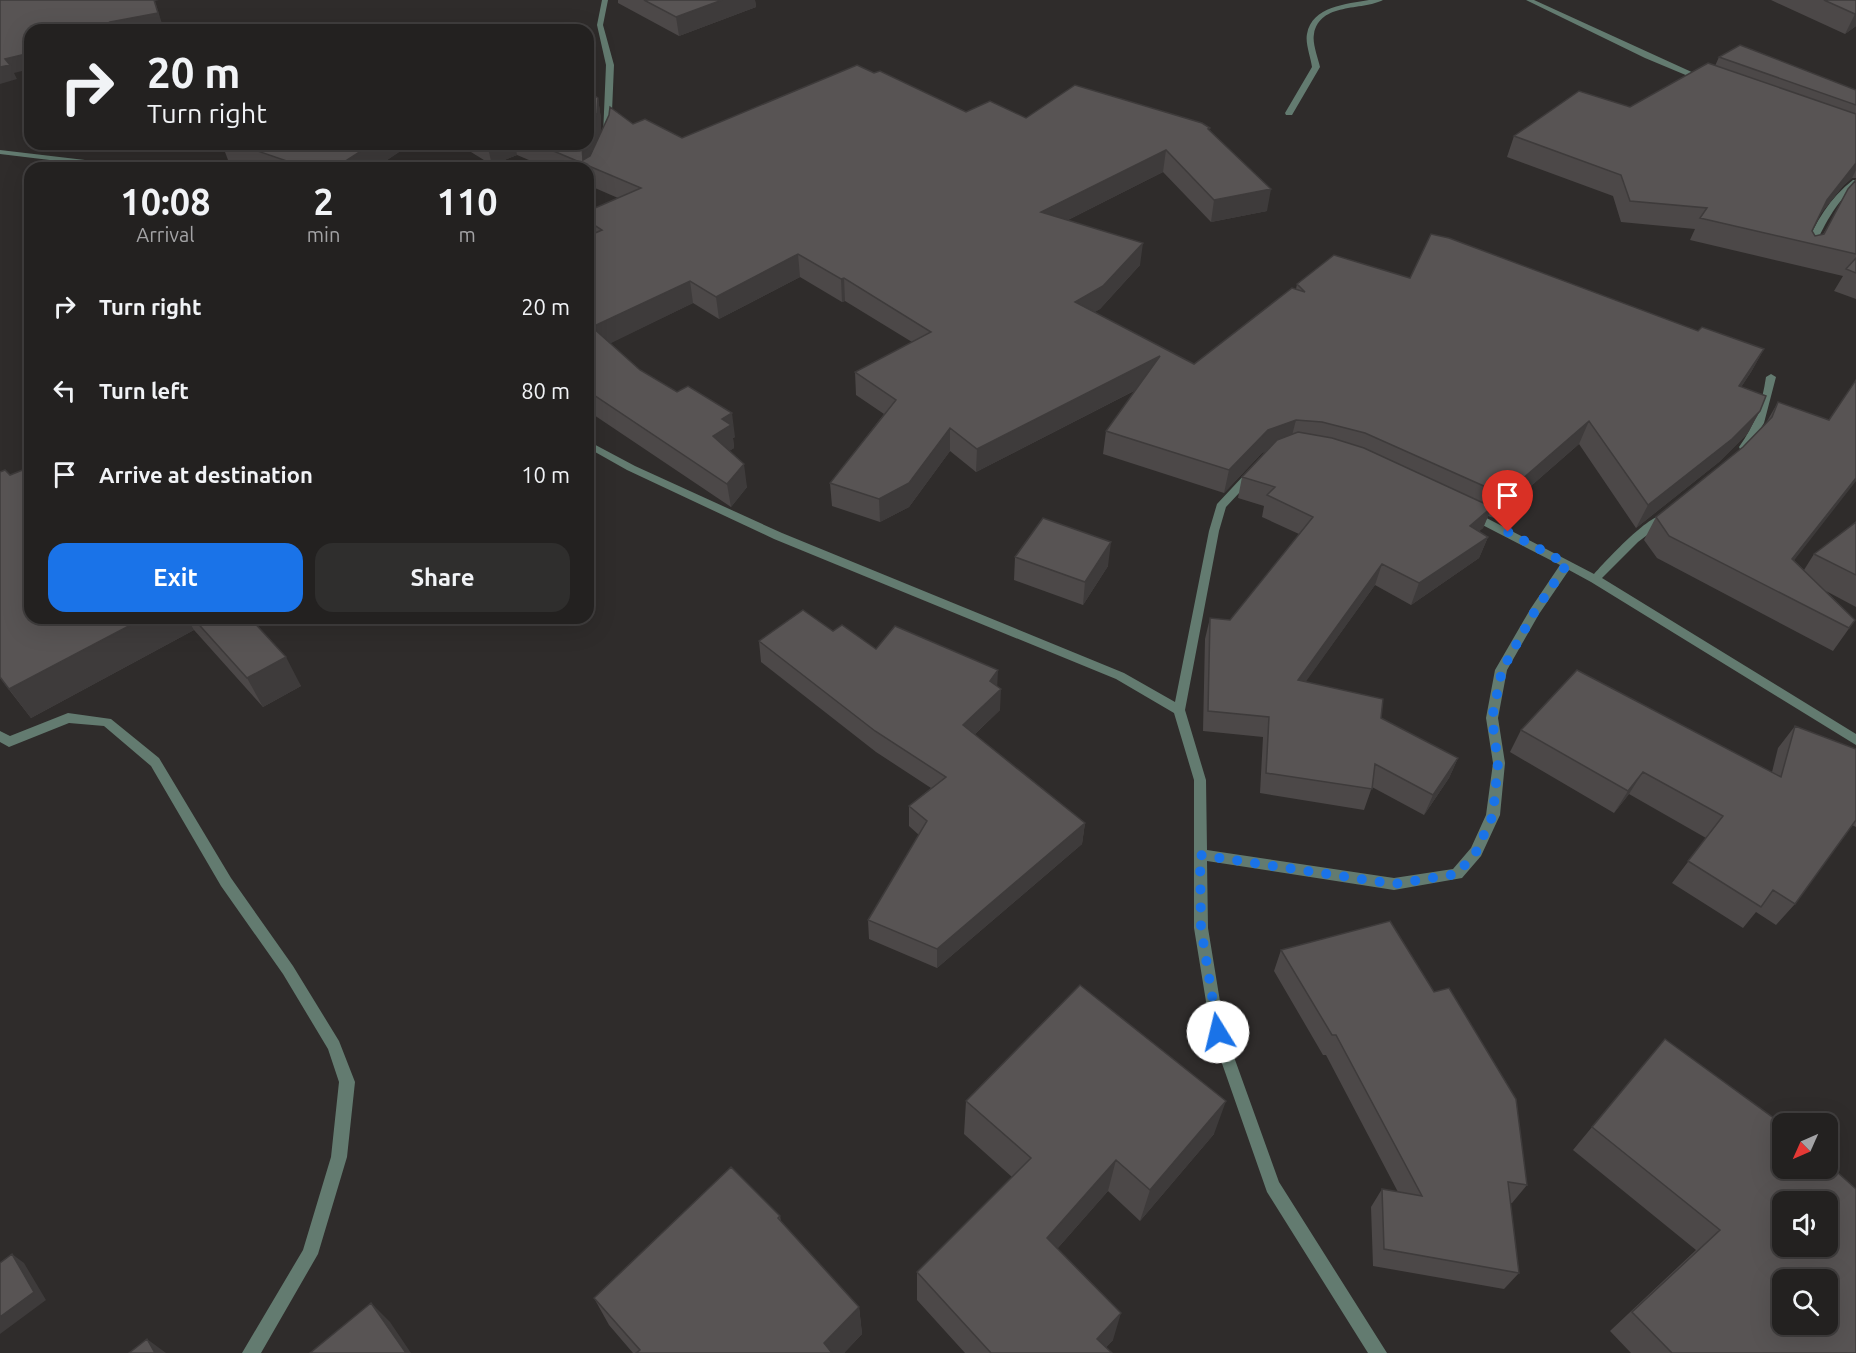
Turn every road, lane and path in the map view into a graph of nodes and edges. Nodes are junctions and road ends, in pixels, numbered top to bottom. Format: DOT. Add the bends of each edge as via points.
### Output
graph roads {
  1 [pos="605,0"];
  2 [pos="1374,0"];
  3 [pos="1529,0"];
  4 [pos="1707,80"];
  5 [pos="1289,113"];
  6 [pos="602,146"];
  7 [pos="0,152"];
  8 [pos="85,162"];
  9 [pos="1856,183"];
  10 [pos="1807,253"];
  11 [pos="1771,377"];
  12 [pos="594,447"];
  13 [pos="1732,459"];
  14 [pos="1260,465"];
  15 [pos="1459,508"];
  16 [pos="1671,510"];
  17 [pos="1567,564"];
  18 [pos="1595,579"];
  19 [pos="1179,710"];
  20 [pos="0,736"];
  21 [pos="1856,740"];
  22 [pos="1200,855"];
  23 [pos="251,1353"];
  24 [pos="1378,1353"];
  1 -- 6 [label="street" via="600,25 610,65 607,135"];
  2 -- 5 [label="street" via="1336,8 1317,19 1310,35 1316,67"];
  3 -- 4 [label="street"];
  7 -- 8 [label="street"];
  9 -- 10 [label="street" via="1828,214"];
  11 -- 13 [label="street" via="1754,436"];
  12 -- 19 [label="street" via="778,536 1120,676"];
  14 -- 19 [label="street" via="1221,506"];
  15 -- 17 [label="street"];
  16 -- 18 [label="street"];
  17 -- 18 [label="street"];
  17 -- 22 [label="street" via="1502,670 1492,718 1498,763 1493,815 1476,852 1457,874 1394,884"];
  18 -- 21 [label="street"];
  19 -- 22 [label="street" via="1200,780"];
  20 -- 23 [label="street" via="9,742 68,718 107,722 155,762 226,882 288,970 334,1046 347,1082 339,1157 310,1254"];
  22 -- 24 [label="street" via="1201,928 1218,1032 1261,1153 1273,1186"];
}
